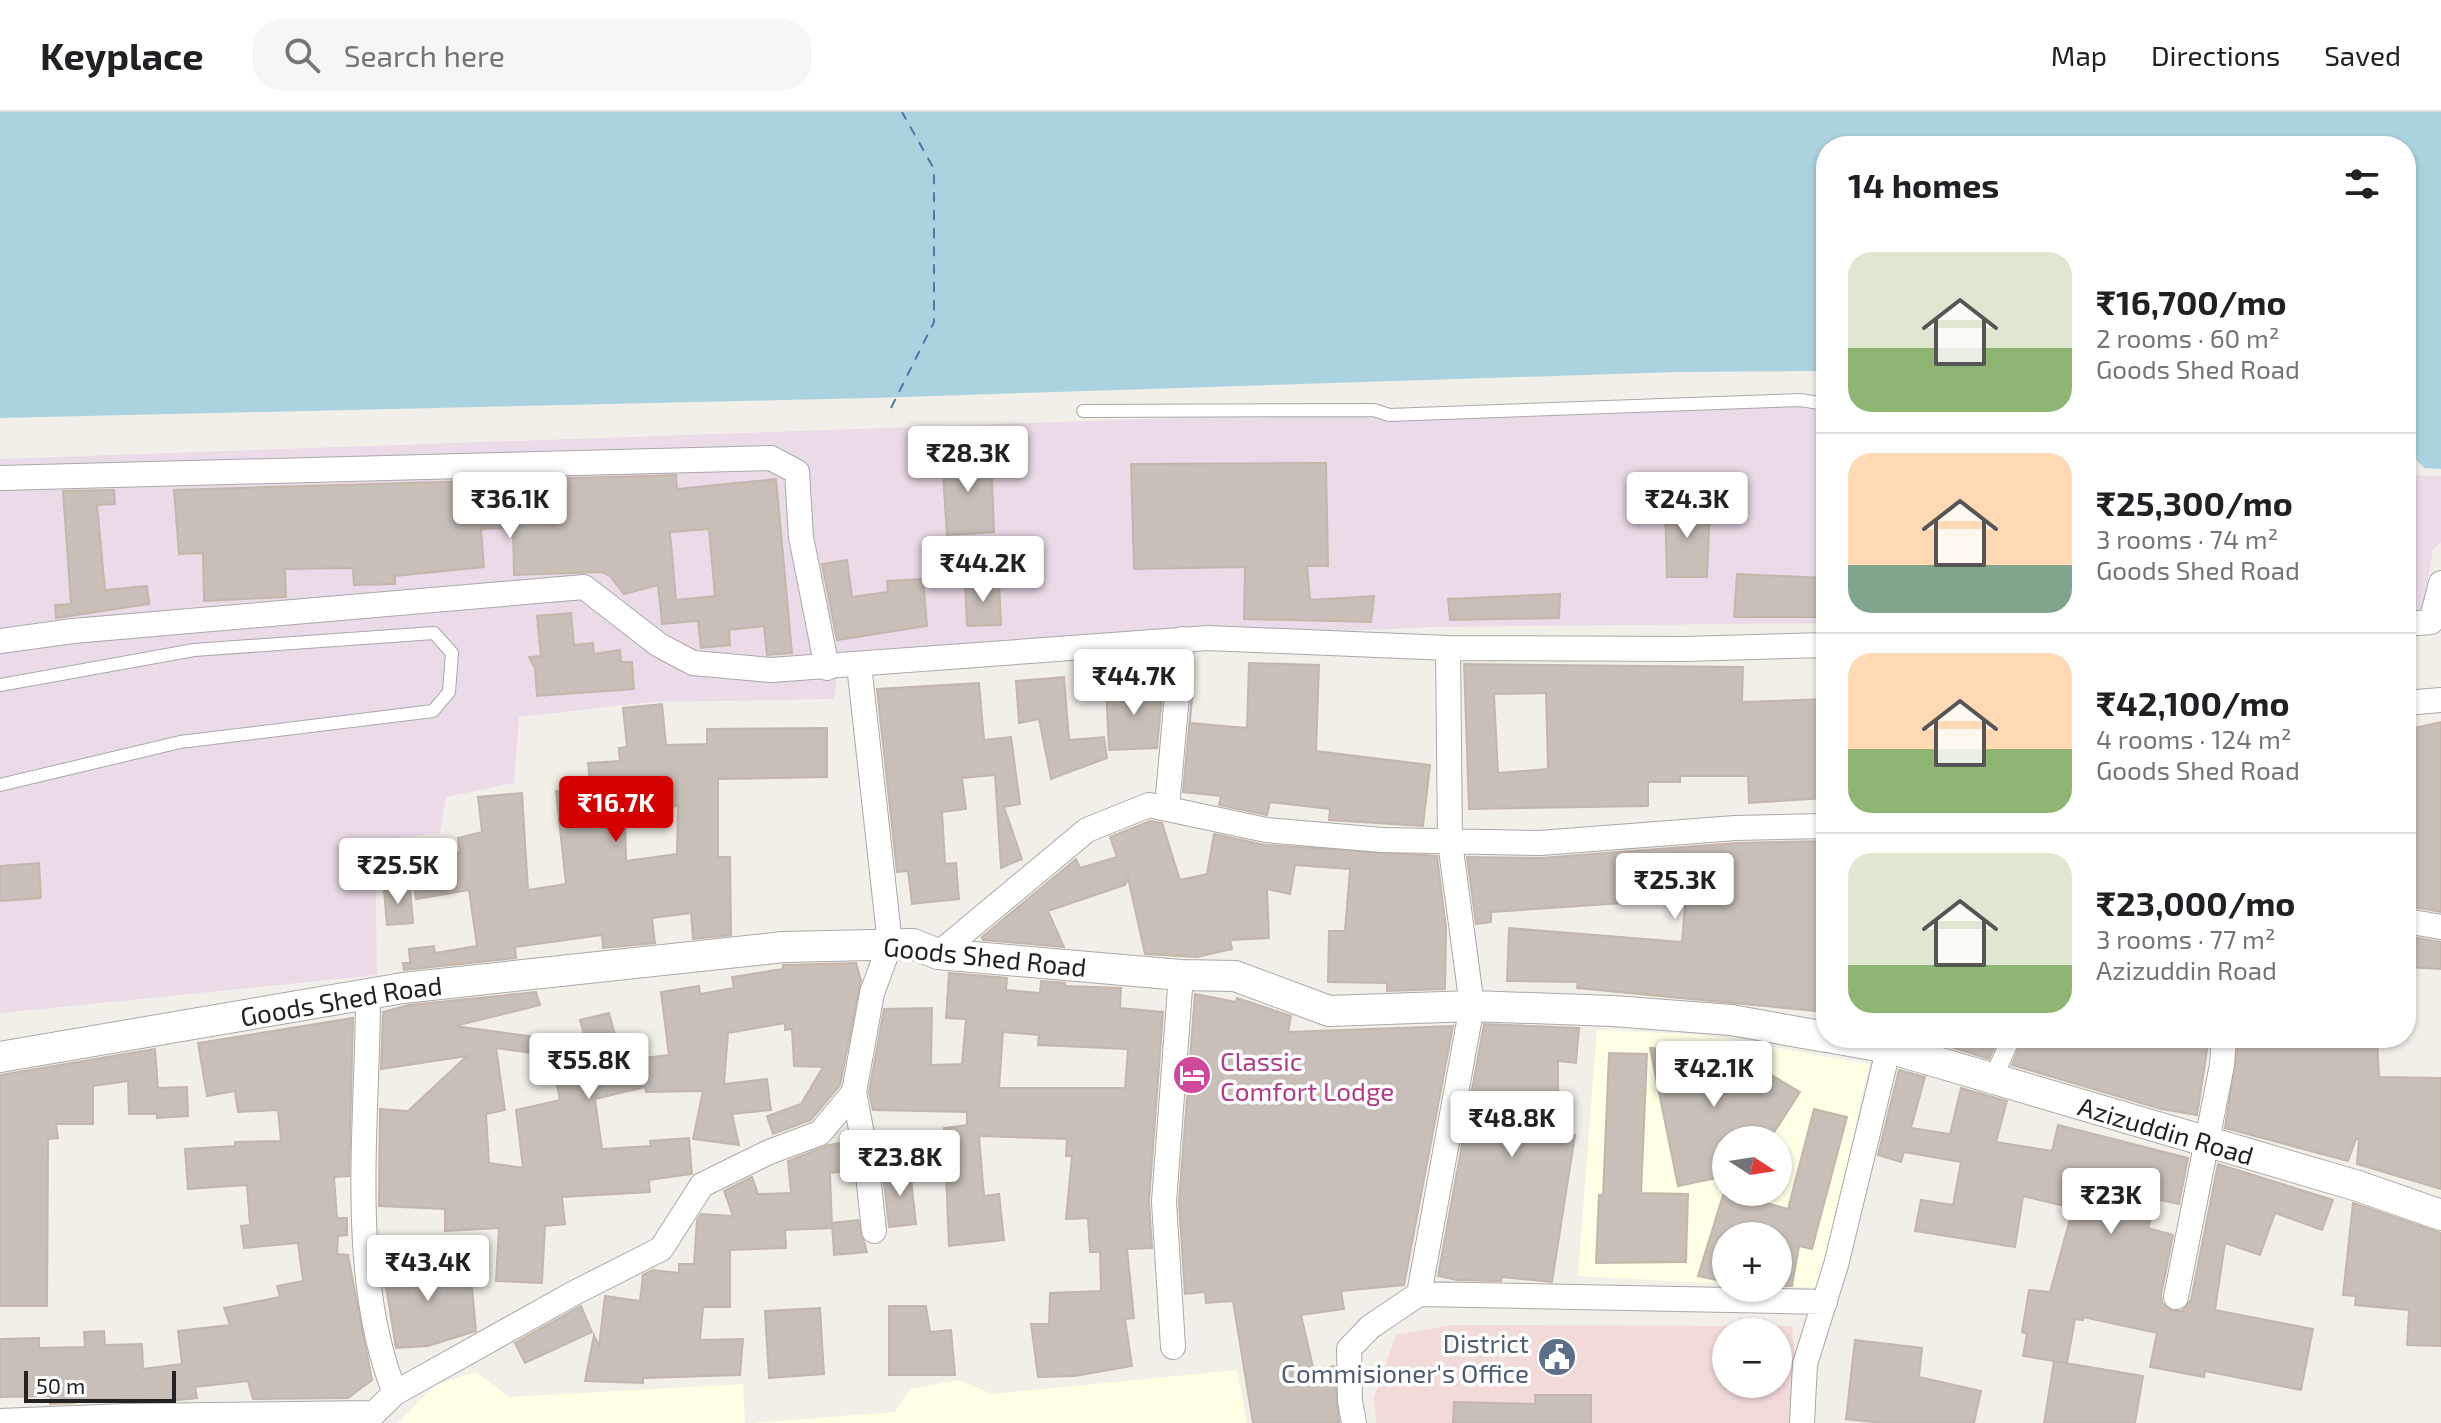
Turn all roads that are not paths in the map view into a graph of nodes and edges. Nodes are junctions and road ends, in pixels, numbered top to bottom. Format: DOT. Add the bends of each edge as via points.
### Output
graph roads {
  1 [pos="1816,402"];
  2 [pos="1083,411"];
  3 [pos="0,478"];
  4 [pos="2441,583"];
  5 [pos="2436,624"];
  6 [pos="1182,639"];
  7 [pos="0,641"];
  8 [pos="1816,645"];
  9 [pos="1448,648"];
  10 [pos="859,665"];
  11 [pos="827,668"];
  12 [pos="0,685"];
  13 [pos="2441,700"];
  14 [pos="2416,702"];
  15 [pos="0,785"];
  16 [pos="1167,807"];
  17 [pos="1816,826"];
  18 [pos="1450,842"];
  19 [pos="2416,923"];
  20 [pos="2441,927"];
  21 [pos="890,944"];
  22 [pos="938,954"];
  23 [pos="1181,975"];
  24 [pos="368,995"];
  25 [pos="1472,1006"];
  26 [pos="1816,1035"];
  27 [pos="1889,1048"];
  28 [pos="1904,1048"];
  29 [pos="2007,1048"];
  30 [pos="2223,1048"];
  31 [pos="0,1057"];
  32 [pos="1993,1079"];
  33 [pos="854,1092"];
  34 [pos="2206,1141"];
  35 [pos="2441,1215"];
  36 [pos="874,1231"];
  37 [pos="1419,1294"];
  38 [pos="2176,1297"];
  39 [pos="1825,1302"];
  40 [pos="1173,1347"];
  41 [pos="395,1393"];
  42 [pos="368,1418"];
  43 [pos="125,1419"];
  44 [pos="0,1421"];
  45 [pos="1354,1423"];
  46 [pos="1802,1423"];
  1 -- 2 [label="lane" via="1389,415 1374,410"];
  3 -- 11 [label="street" via="771,458 797,472 801,537"];
  4 -- 5 [label="street"];
  6 -- 9 [label="street"];
  6 -- 10 [label="street"];
  6 -- 16 [label="street"];
  7 -- 11 [label="street" via="584,587 659,645 693,663 771,670"];
  8 -- 9 [label="street"];
  9 -- 18 [label="street"];
  10 -- 11 [label="street"];
  10 -- 21 [label="street"];
  12 -- 15 [label="lane" via="194,650 419,634 434,633 452,653 449,692 433,711 180,742"];
  13 -- 14 [label="street"];
  16 -- 18 [label="street" via="1266,830"];
  16 -- 22 [label="street" via="1149,805 1087,830"];
  17 -- 18 [label="street" via="1540,843"];
  18 -- 25 [label="street"];
  19 -- 20 [label="street"];
  21 -- 22 [label="street, Goods Shed Road" via="913,944"];
  21 -- 24 [label="street, Goods Shed Road" via="784,947"];
  21 -- 33 [label="street" via="872,993"];
  22 -- 23 [label="street, Goods Shed Road"];
  23 -- 25 [label="street, Goods Shed Road" via="1235,976 1329,1011"];
  23 -- 40 [label="street" via="1164,1202"];
  24 -- 31 [label="street, Goods Shed Road"];
  24 -- 41 [label="street" via="369,1303"];
  25 -- 26 [label="street, Goods Shed Road" via="1731,1020"];
  25 -- 37 [label="street"];
  27 -- 39 [label="street"];
  28 -- 32 [label="street, Azizuddin Road"];
  29 -- 32 [label="street"];
  30 -- 34 [label="street"];
  32 -- 34 [label="street, Azizuddin Road"];
  33 -- 36 [label="street"];
  33 -- 41 [label="street" via="820,1133 702,1185 661,1249"];
  34 -- 35 [label="street, Azizuddin Road"];
  34 -- 38 [label="street"];
  37 -- 39 [label="street"];
  37 -- 45 [label="street" via="1370,1327 1349,1349"];
  39 -- 46 [label="street" via="1805,1364"];
  41 -- 42 [label="street"];
  42 -- 43 [label="street"];
  43 -- 44 [label="street"];
}
